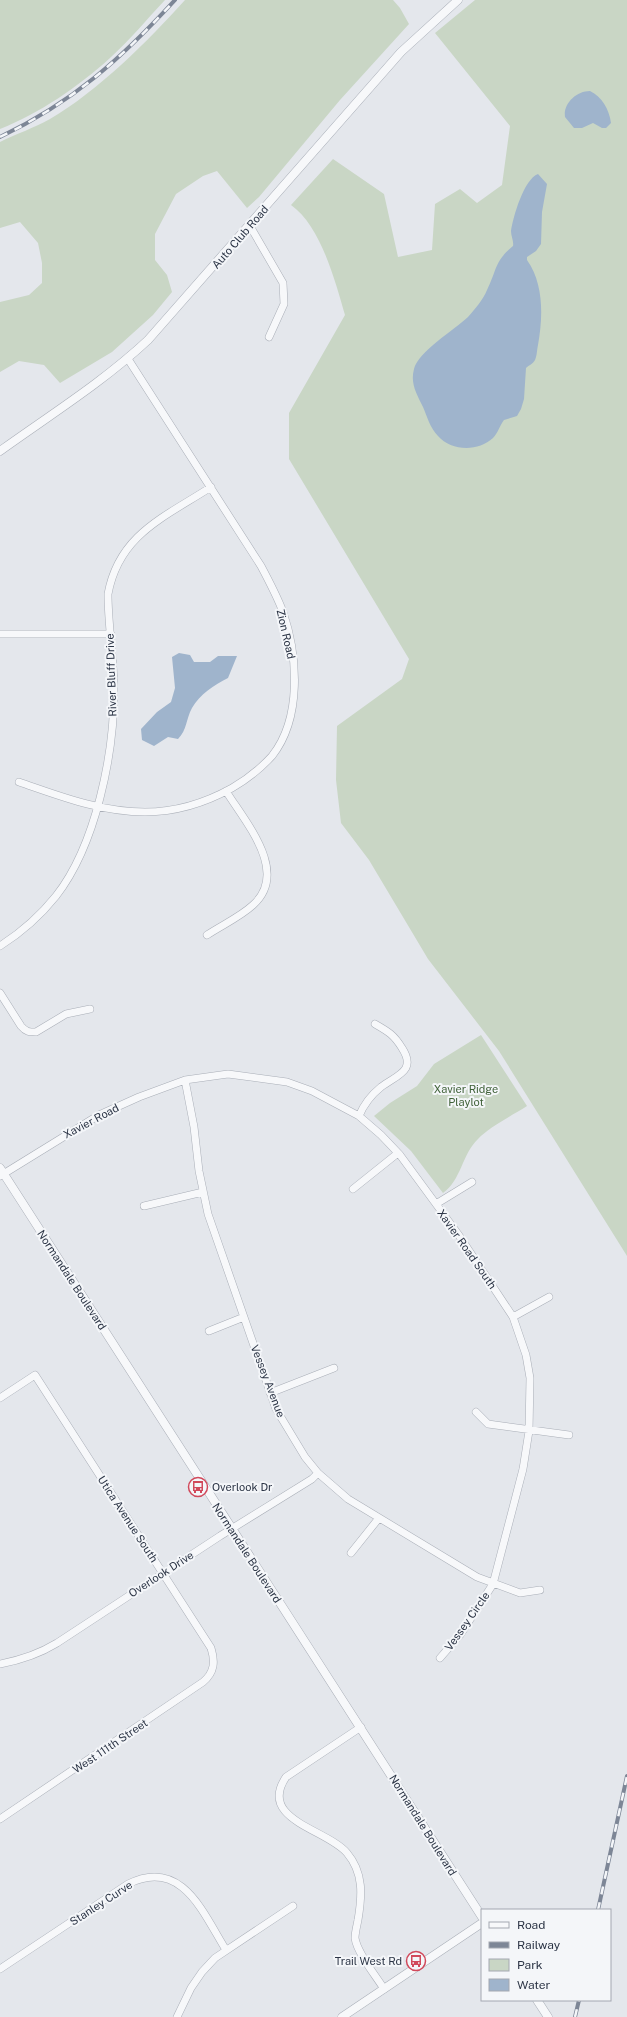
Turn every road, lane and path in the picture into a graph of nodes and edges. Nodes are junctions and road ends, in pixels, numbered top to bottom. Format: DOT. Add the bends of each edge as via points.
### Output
graph roads {
  1 [pos="458,0"];
  2 [pos="250,226"];
  3 [pos="270,337"];
  4 [pos="128,359"];
  5 [pos="0,451"];
  6 [pos="211,487"];
  7 [pos="0,634"];
  8 [pos="111,634"];
  9 [pos="19,782"];
  10 [pos="226,791"];
  11 [pos="96,808"];
  12 [pos="207,935"];
  13 [pos="0,946"];
  14 [pos="0,993"];
  15 [pos="90,1009"];
  16 [pos="376,1024"];
  17 [pos="185,1080"];
  18 [pos="359,1116"];
  19 [pos="398,1153"];
  20 [pos="1,1172"];
  21 [pos="472,1182"];
  22 [pos="352,1189"];
  23 [pos="203,1192"];
  24 [pos="436,1204"];
  25 [pos="144,1206"];
  26 [pos="549,1297"];
  27 [pos="244,1317"];
  28 [pos="513,1317"];
  29 [pos="209,1331"];
  30 [pos="334,1368"];
  31 [pos="270,1393"];
  32 [pos="0,1398"];
  33 [pos="476,1412"];
  34 [pos="529,1431"];
  35 [pos="569,1435"];
  36 [pos="318,1473"];
  37 [pos="379,1518"];
  38 [pos="232,1529"];
  39 [pos="351,1553"];
  40 [pos="163,1573"];
  41 [pos="493,1584"];
  42 [pos="540,1590"];
  43 [pos="440,1658"];
  44 [pos="0,1664"];
  45 [pos="214,1666"];
  46 [pos="361,1728"];
  47 [pos="0,1819"];
  48 [pos="293,1906"];
  49 [pos="481,1915"];
  50 [pos="481,1924"];
  51 [pos="226,1950"];
  52 [pos="0,1969"];
  53 [pos="384,1989"];
  54 [pos="538,2001"];
  55 [pos="177,2017"];
  56 [pos="342,2017"];
  57 [pos="548,2017"];
  1 -- 2 [label="street, Auto Club Road" via="402,52"];
  2 -- 3 [label="street" via="283,283 284,304"];
  2 -- 4 [label="street, Auto Club Road" via="171,316"];
  4 -- 5 [label="street, Auto Club Road"];
  4 -- 6 [label="street, Zion Road"];
  6 -- 8 [label="street, River Bluff Drive" via="148,528 125,550 111,578 108,594"];
  6 -- 10 [label="street, Zion Road" via="274,589 290,638 293,663 294,689 290,714 280,743 272,756 260,767 241,783"];
  7 -- 8 [label="street"];
  8 -- 11 [label="street, River Bluff Drive" via="113,726 108,762"];
  9 -- 11 [label="street, Zion Road"];
  10 -- 11 [label="street, Zion Road" via="195,804 170,810 145,812"];
  10 -- 12 [label="street" via="263,852 268,874 261,895 254,904"];
  11 -- 13 [label="street, River Bluff Drive" via="80,853 57,895 25,929"];
  14 -- 15 [label="street" via="21,1026 30,1032 36,1032 66,1014"];
  16 -- 18 [label="street" via="393,1034 408,1057 408,1064 401,1074 372,1095"];
  17 -- 18 [label="street, Xavier Road South" via="228,1074 287,1082 312,1091"];
  17 -- 20 [label="street, Xavier Road" via="99,1115"];
  17 -- 23 [label="street, Vessey Avenue"];
  18 -- 19 [label="street, Xavier Road South"];
  19 -- 22 [label="street"];
  19 -- 24 [label="street, Xavier Road South"];
  20 -- 38 [label="street, Normandale Boulevard"];
  21 -- 24 [label="street"];
  23 -- 25 [label="street"];
  23 -- 27 [label="street, Vessey Avenue" via="208,1214"];
  24 -- 28 [label="street, Xavier Road South"];
  26 -- 28 [label="street"];
  27 -- 29 [label="street"];
  27 -- 31 [label="street, Vessey Avenue"];
  28 -- 34 [label="street, Xavier Road South" via="526,1355 530,1378"];
  30 -- 31 [label="street"];
  31 -- 36 [label="street, Vessey Avenue" via="282,1420"];
  32 -- 40 [label="street, Utica Avenue South" via="35,1375"];
  33 -- 34 [label="street" via="488,1424"];
  34 -- 35 [label="street"];
  34 -- 41 [label="street, Xavier Road South" via="523,1469"];
  36 -- 37 [label="street, Vessey Avenue" via="348,1499"];
  36 -- 38 [label="street, Overlook Drive"];
  37 -- 39 [label="street"];
  37 -- 41 [label="street, Vessey Avenue"];
  38 -- 40 [label="street, Overlook Drive"];
  38 -- 46 [label="street, Normandale Boulevard"];
  40 -- 44 [label="street, Overlook Drive" via="40,1653"];
  40 -- 45 [label="street, Utica Avenue South" via="211,1648"];
  41 -- 42 [label="street, Vessey Avenue" via="520,1592"];
  41 -- 43 [label="street, Vessey Circle" via="460,1635"];
  45 -- 47 [label="street, West 111th Street" via="203,1682"];
  46 -- 49 [label="street, Normandale Boulevard"];
  46 -- 53 [label="street" via="286,1777 281,1785 279,1803 290,1817 336,1843 355,1865 362,1894 355,1938"];
  48 -- 51 [label="street"];
  50 -- 53 [label="street"];
  51 -- 52 [label="street, Stanley Curve" via="186,1889 165,1877 152,1876 128,1884"];
  51 -- 55 [label="street" via="202,1972"];
  53 -- 56 [label="street"];
  54 -- 57 [label="street"];
}
